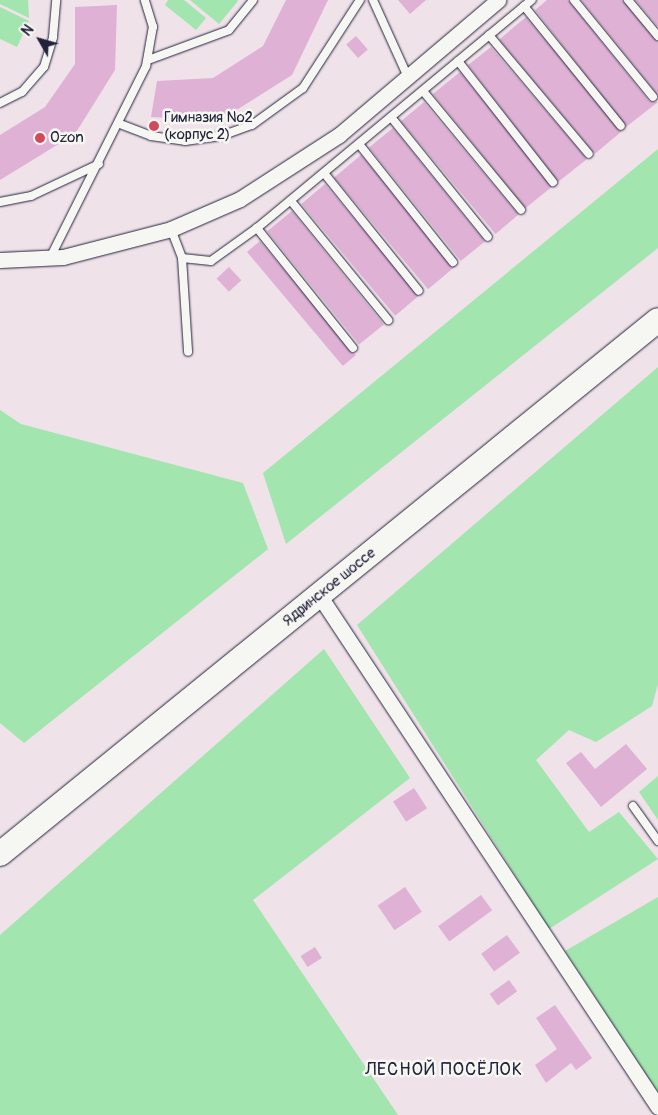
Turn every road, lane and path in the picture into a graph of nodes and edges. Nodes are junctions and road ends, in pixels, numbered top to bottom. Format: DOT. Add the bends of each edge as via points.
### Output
graph roads {
  1 [pos="56,0"];
  2 [pos="145,0"];
  3 [pos="253,0"];
  4 [pos="360,0"];
  5 [pos="373,0"];
  6 [pos="498,0"];
  7 [pos="532,0"];
  8 [pos="574,0"];
  9 [pos="628,0"];
  10 [pos="524,6"];
  11 [pos="489,35"];
  12 [pos="658,36"];
  13 [pos="148,60"];
  14 [pos="458,61"];
  15 [pos="408,77"];
  16 [pos="423,90"];
  17 [pos="653,97"];
  18 [pos="0,103"];
  19 [pos="391,117"];
  20 [pos="120,124"];
  21 [pos="620,126"];
  22 [pos="359,144"];
  23 [pos="589,154"];
  24 [pos="99,164"];
  25 [pos="324,173"];
  26 [pos="553,182"];
  27 [pos="291,201"];
  28 [pos="0,202"];
  29 [pos="521,210"];
  30 [pos="257,228"];
  31 [pos="171,229"];
  32 [pos="488,237"];
  33 [pos="50,258"];
  34 [pos="182,258"];
  35 [pos="0,260"];
  36 [pos="453,262"];
  37 [pos="419,292"];
  38 [pos="388,320"];
  39 [pos="658,320"];
  40 [pos="353,348"];
  41 [pos="188,352"];
  42 [pos="320,595"];
  43 [pos="634,806"];
  44 [pos="658,841"];
  45 [pos="0,854"];
  46 [pos="658,1107"];
  1 -- 18 [label="lane" via="53,36 44,67 22,92"];
  2 -- 13 [label="lane" via="153,27"];
  3 -- 13 [label="lane" via="229,30"];
  4 -- 20 [label="lane" via="303,88 252,125 221,136 185,141 151,136"];
  5 -- 15 [label="lane"];
  6 -- 15 [label="street"];
  7 -- 10 [label="lane"];
  8 -- 17 [label="lane"];
  9 -- 12 [label="lane"];
  10 -- 11 [label="lane"];
  10 -- 21 [label="lane"];
  11 -- 14 [label="lane"];
  11 -- 23 [label="lane"];
  13 -- 20 [label="lane"];
  14 -- 16 [label="lane"];
  14 -- 26 [label="lane"];
  15 -- 31 [label="street" via="339,135 240,199"];
  16 -- 19 [label="lane"];
  16 -- 29 [label="lane"];
  19 -- 22 [label="lane"];
  19 -- 32 [label="lane"];
  20 -- 24 [label="lane"];
  22 -- 25 [label="lane"];
  22 -- 36 [label="lane"];
  24 -- 28 [label="lane" via="31,196"];
  24 -- 33 [label="lane"];
  25 -- 27 [label="lane"];
  25 -- 37 [label="lane"];
  27 -- 30 [label="lane"];
  27 -- 38 [label="lane"];
  30 -- 34 [label="lane" via="211,261"];
  30 -- 40 [label="lane"];
  31 -- 33 [label="street"];
  31 -- 34 [label="lane"];
  33 -- 35 [label="street"];
  34 -- 41 [label="lane"];
  39 -- 42 [label="main road, Ядринское шоссе"];
  42 -- 45 [label="main road, Ядринское шоссе"];
  42 -- 46 [label="street"];
  43 -- 44 [label="lane"];
}
